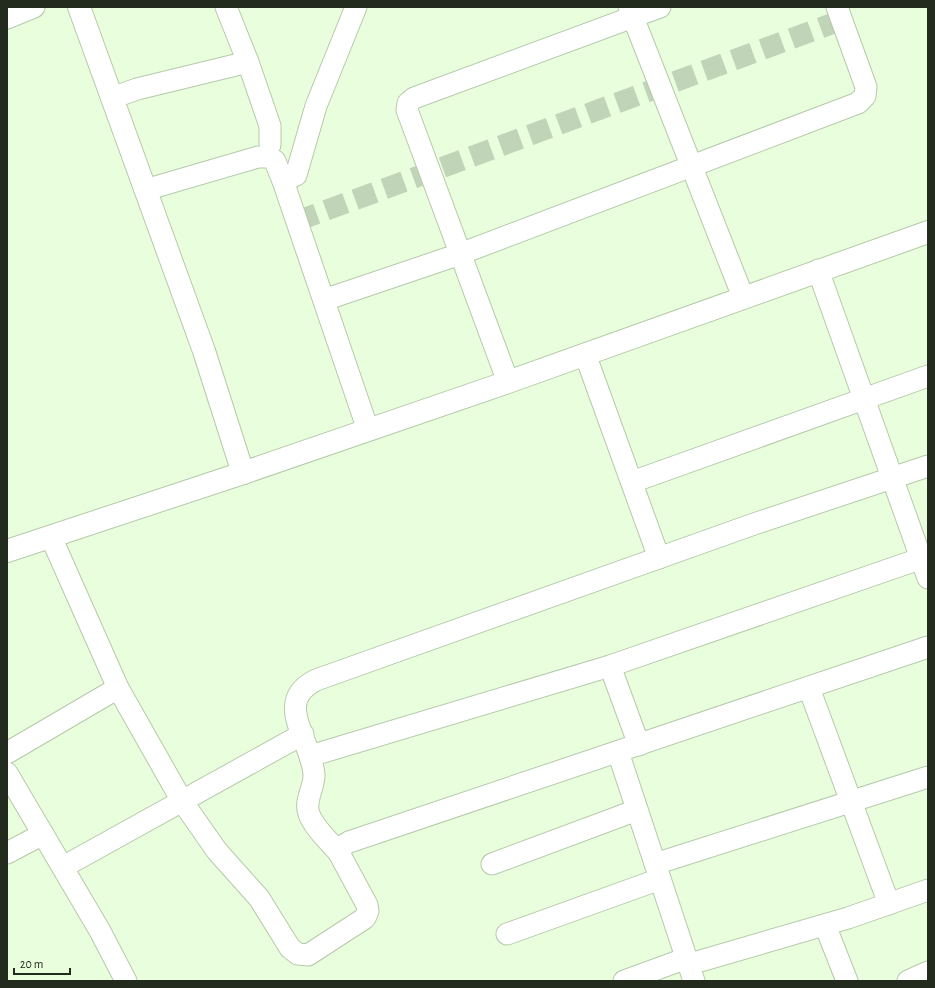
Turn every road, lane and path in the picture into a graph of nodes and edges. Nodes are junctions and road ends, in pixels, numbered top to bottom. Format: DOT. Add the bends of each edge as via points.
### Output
graph roads {
  1 [pos="34,7"];
  2 [pos="79,7"];
  3 [pos="226,7"];
  4 [pos="356,7"];
  5 [pos="660,7"];
  6 [pos="838,7"];
  7 [pos="631,12"];
  8 [pos="7,18"];
  9 [pos="248,62"];
  10 [pos="112,98"];
  11 [pos="270,145"];
  12 [pos="692,167"];
  13 [pos="283,181"];
  14 [pos="145,190"];
  15 [pos="928,232"];
  16 [pos="460,254"];
  17 [pos="818,270"];
  18 [pos="743,297"];
  19 [pos="324,300"];
  20 [pos="585,354"];
  21 [pos="928,376"];
  22 [pos="508,382"];
  23 [pos="864,398"];
  24 [pos="368,430"];
  25 [pos="928,466"];
  26 [pos="243,473"];
  27 [pos="893,479"];
  28 [pos="632,482"];
  29 [pos="51,537"];
  30 [pos="7,551"];
  31 [pos="925,557"];
  32 [pos="660,558"];
  33 [pos="928,578"];
  34 [pos="928,647"];
  35 [pos="610,666"];
  36 [pos="118,688"];
  37 [pos="809,688"];
  38 [pos="303,734"];
  39 [pos="639,745"];
  40 [pos="618,752"];
  41 [pos="7,753"];
  42 [pos="310,756"];
  43 [pos="7,774"];
  44 [pos="928,777"];
  45 [pos="182,801"];
  46 [pos="852,802"];
  47 [pos="637,810"];
  48 [pos="43,834"];
  49 [pos="7,853"];
  50 [pos="339,853"];
  51 [pos="492,864"];
  52 [pos="63,867"];
  53 [pos="658,871"];
  54 [pos="928,890"];
  55 [pos="889,904"];
  56 [pos="825,925"];
  57 [pos="508,934"];
  58 [pos="690,968"];
  59 [pos="928,972"];
  60 [pos="124,980"];
  61 [pos="624,981"];
  62 [pos="847,981"];
  63 [pos="908,981"];
  1 -- 8 [label="street"];
  2 -- 10 [label="street"];
  3 -- 9 [label="street"];
  4 -- 13 [label="street" via="316,106 296,175"];
  5 -- 7 [label="street"];
  6 -- 12 [label="street" via="866,87 866,96 858,103"];
  7 -- 12 [label="street"];
  7 -- 16 [label="street" via="414,98 408,103 407,110"];
  9 -- 10 [label="street" via="137,89"];
  9 -- 11 [label="street" via="270,126"];
  10 -- 14 [label="street"];
  12 -- 16 [label="street"];
  12 -- 18 [label="street"];
  13 -- 14 [label="street" via="275,161 269,157 258,157"];
  13 -- 19 [label="street"];
  14 -- 26 [label="street" via="204,351"];
  15 -- 17 [label="street"];
  16 -- 19 [label="street"];
  16 -- 22 [label="street"];
  17 -- 18 [label="street"];
  17 -- 23 [label="street"];
  18 -- 20 [label="street"];
  19 -- 24 [label="street"];
  20 -- 22 [label="street"];
  20 -- 28 [label="street"];
  21 -- 23 [label="street"];
  22 -- 24 [label="street"];
  23 -- 27 [label="street"];
  23 -- 28 [label="street"];
  24 -- 26 [label="street"];
  25 -- 27 [label="street"];
  26 -- 29 [label="street"];
  27 -- 31 [label="street"];
  27 -- 32 [label="street" via="754,524"];
  28 -- 32 [label="street"];
  29 -- 30 [label="street"];
  29 -- 36 [label="street"];
  31 -- 33 [label="street"];
  31 -- 35 [label="street"];
  32 -- 38 [label="street" via="316,680 305,686 298,694 295,708"];
  34 -- 37 [label="street"];
  35 -- 39 [label="street"];
  35 -- 42 [label="street"];
  36 -- 41 [label="street"];
  36 -- 45 [label="street"];
  37 -- 39 [label="street"];
  37 -- 46 [label="street"];
  38 -- 42 [label="street"];
  38 -- 45 [label="street"];
  39 -- 40 [label="street"];
  40 -- 47 [label="street"];
  40 -- 50 [label="street" via="349,842 342,846"];
  42 -- 50 [label="street" via="314,774 307,803 309,814"];
  43 -- 48 [label="street"];
  44 -- 46 [label="street"];
  45 -- 50 [label="street" via="217,850 259,898 290,948 298,954 308,955 360,922 368,911"];
  45 -- 52 [label="street"];
  46 -- 53 [label="street"];
  46 -- 55 [label="street"];
  47 -- 51 [label="street"];
  47 -- 53 [label="street"];
  48 -- 49 [label="street"];
  48 -- 52 [label="street"];
  52 -- 60 [label="street" via="100,931"];
  53 -- 57 [label="street"];
  53 -- 58 [label="street"];
  54 -- 55 [label="street"];
  55 -- 56 [label="street"];
  56 -- 58 [label="street"];
  56 -- 62 [label="street"];
  58 -- 61 [label="street"];
  59 -- 63 [label="street"];
}
